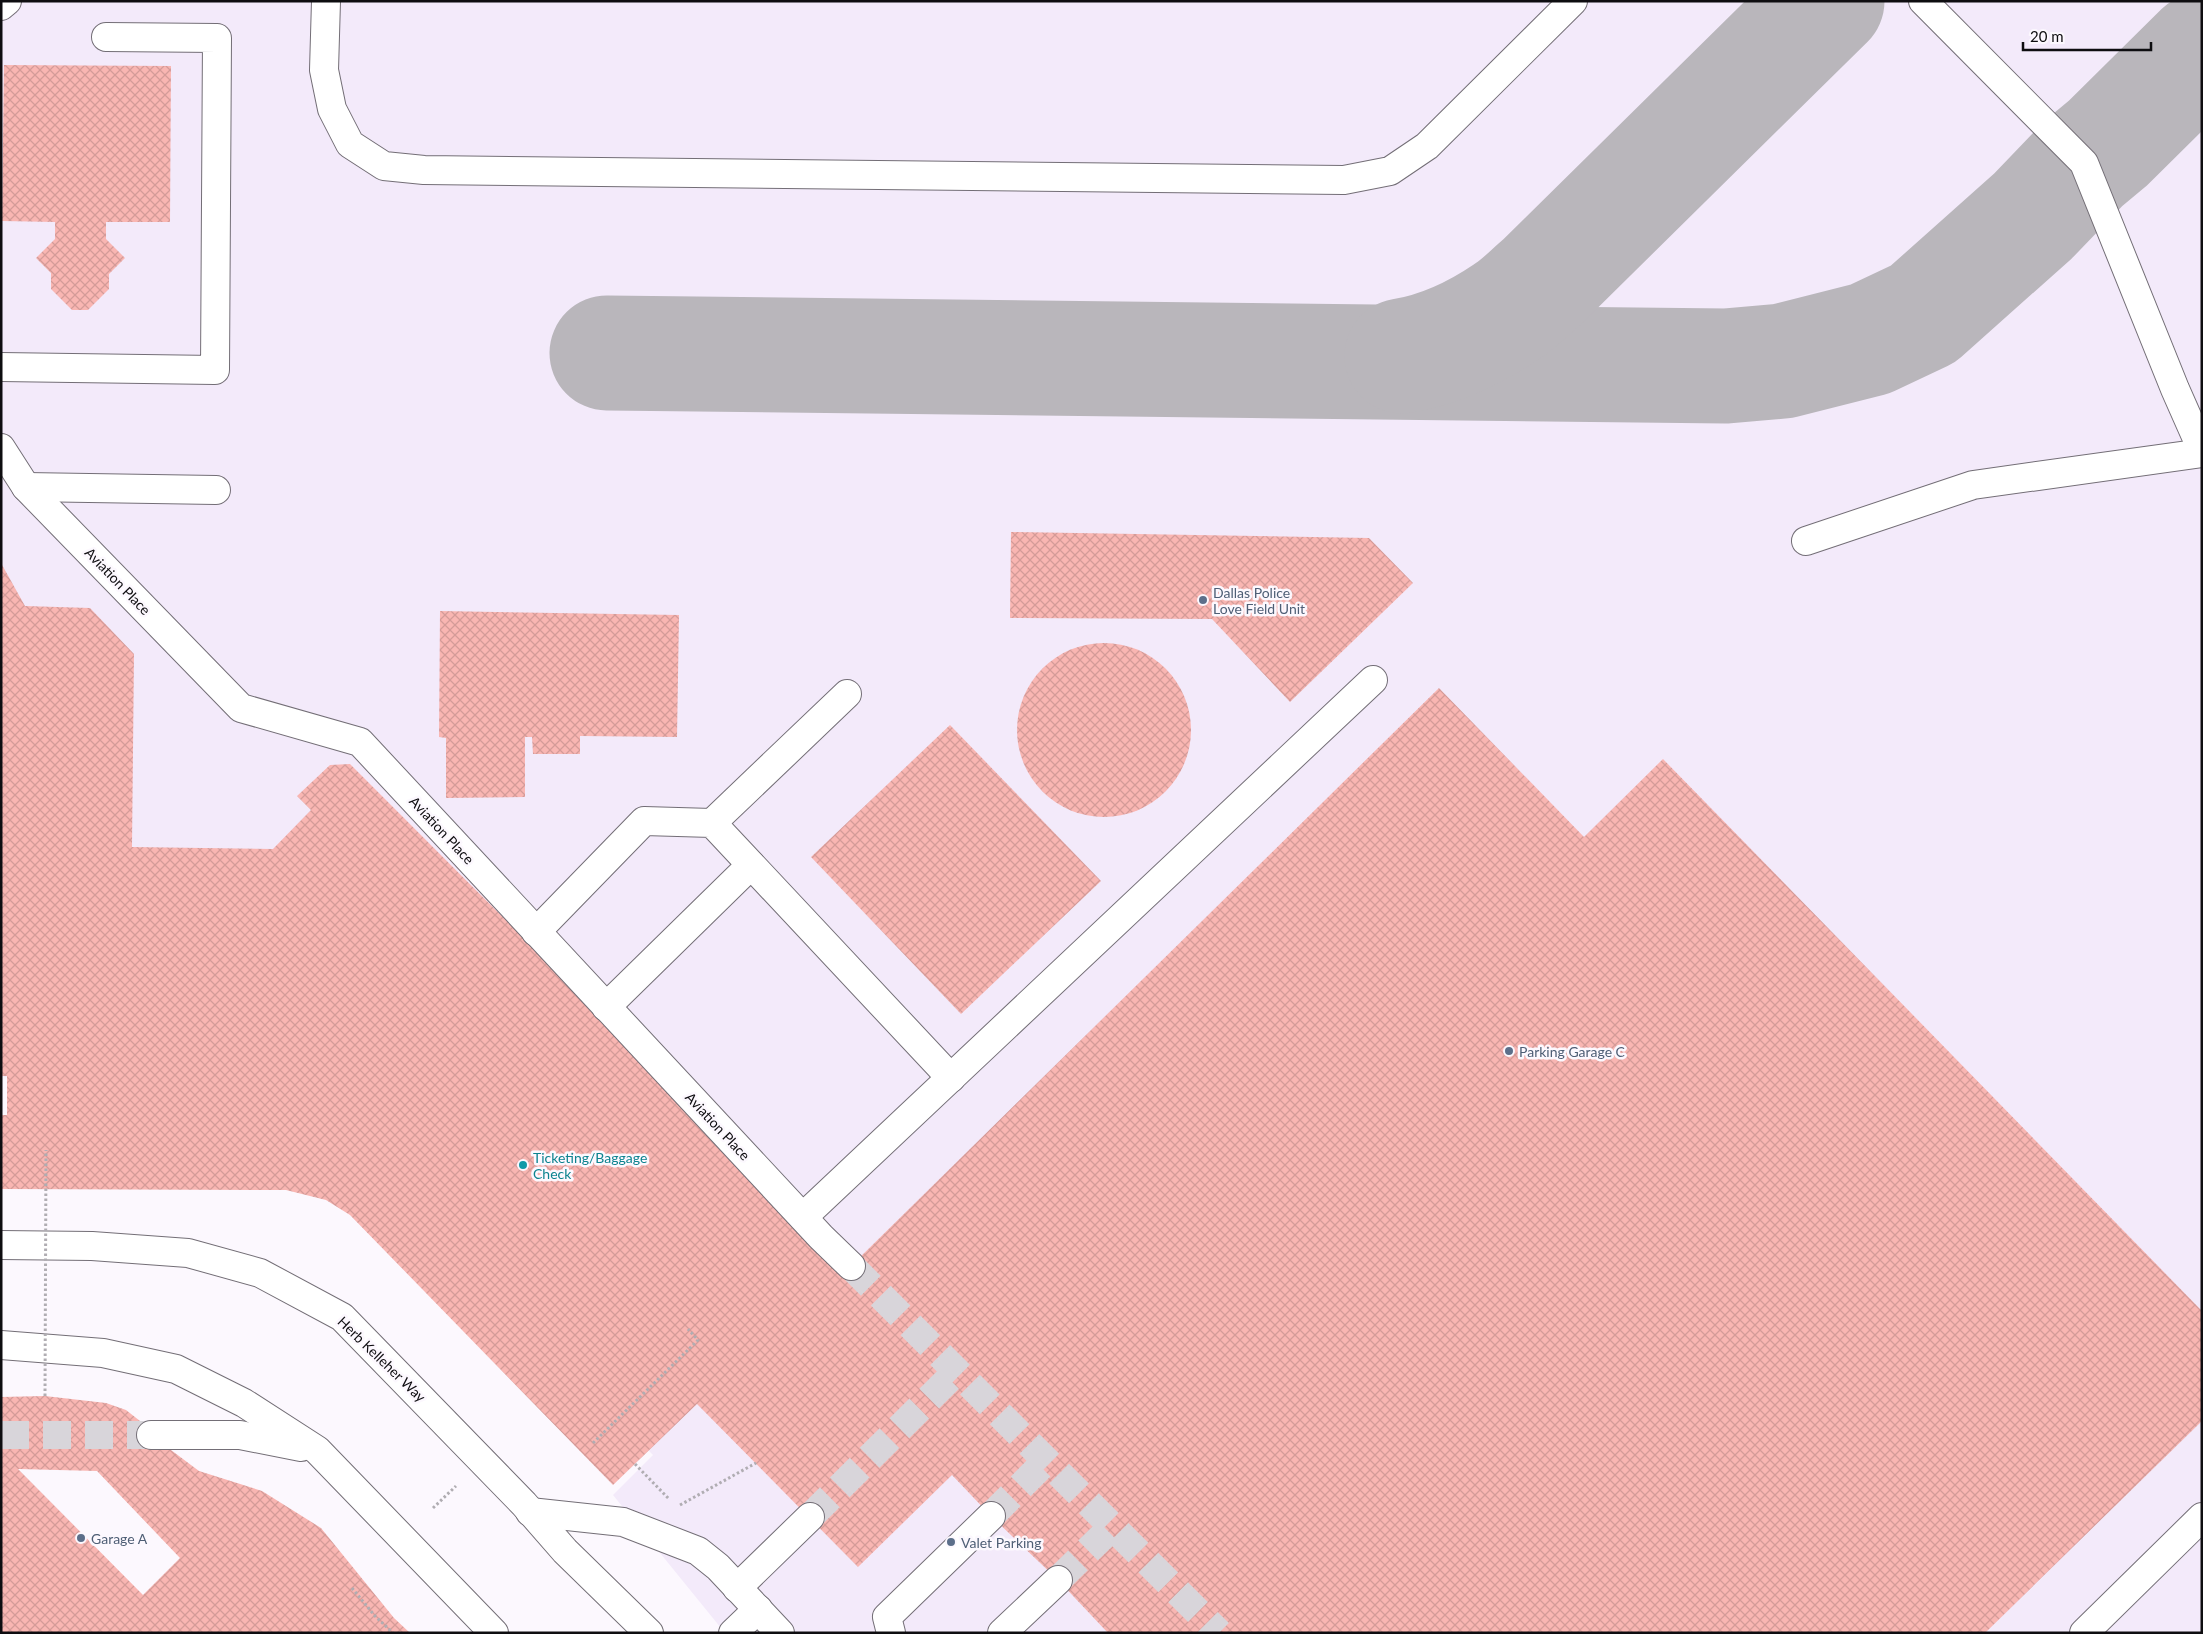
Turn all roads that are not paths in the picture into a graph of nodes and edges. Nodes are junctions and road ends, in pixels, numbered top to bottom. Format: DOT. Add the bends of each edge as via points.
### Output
graph roads {
  1 [pos="7,1"];
  2 [pos="326,1"];
  3 [pos="1574,1"];
  4 [pos="1923,1"];
  5 [pos="1,6"];
  6 [pos="106,37"];
  7 [pos="1,367"];
  8 [pos="1,448"];
  9 [pos="2202,452"];
  10 [pos="26,487"];
  11 [pos="216,490"];
  12 [pos="1806,541"];
  13 [pos="1373,680"];
  14 [pos="847,694"];
  15 [pos="712,823"];
  16 [pos="751,865"];
  17 [pos="536,932"];
  18 [pos="606,1007"];
  19 [pos="951,1078"];
  20 [pos="803,1217"];
  21 [pos="1,1245"];
  22 [pos="851,1266"];
  23 [pos="1,1346"];
  24 [pos="150,1435"];
  25 [pos="317,1450"];
  26 [pos="530,1512"];
  27 [pos="991,1516"];
  28 [pos="810,1517"];
  29 [pos="2202,1517"];
  30 [pos="1058,1580"];
  31 [pos="737,1588"];
  32 [pos="758,1610"];
  33 [pos="494,1633"];
  34 [pos="649,1633"];
  35 [pos="733,1633"];
  36 [pos="780,1633"];
  37 [pos="892,1633"];
  38 [pos="1002,1633"];
  39 [pos="2084,1633"];
  1 -- 5 [label="main road"];
  2 -- 3 [label="main road" via="324,70 332,109 350,144 384,166 424,170 1344,180 1390,171 1427,146"];
  4 -- 9 [label="main road" via="2084,163"];
  6 -- 7 [label="main road" via="217,38 215,370"];
  8 -- 10 [label="main road, Aviation Place"];
  9 -- 12 [label="main road" via="1974,485"];
  10 -- 11 [label="main road"];
  10 -- 17 [label="main road, Aviation Place" via="241,708 360,742"];
  13 -- 19 [label="main road"];
  14 -- 15 [label="main road"];
  15 -- 16 [label="main road"];
  15 -- 17 [label="main road" via="644,821"];
  16 -- 18 [label="main road"];
  16 -- 19 [label="main road"];
  17 -- 18 [label="main road, Aviation Place"];
  18 -- 20 [label="main road, Aviation Place"];
  19 -- 20 [label="main road"];
  20 -- 22 [label="main road, Aviation Place"];
  21 -- 26 [label="main road, Herb Kelleher Way" via="92,1246 188,1253 260,1272 342,1317"];
  23 -- 25 [label="main road" via="103,1353 176,1369 244,1403"];
  24 -- 25 [label="main road" via="240,1435"];
  25 -- 33 [label="main road"];
  26 -- 31 [label="main road" via="622,1522 698,1551"];
  26 -- 34 [label="main road, Herb Kelleher Way"];
  27 -- 37 [label="main road" via="887,1616"];
  28 -- 31 [label="main road"];
  29 -- 39 [label="main road"];
  30 -- 38 [label="main road"];
  31 -- 32 [label="main road"];
  32 -- 35 [label="main road"];
  32 -- 36 [label="main road"];
}
